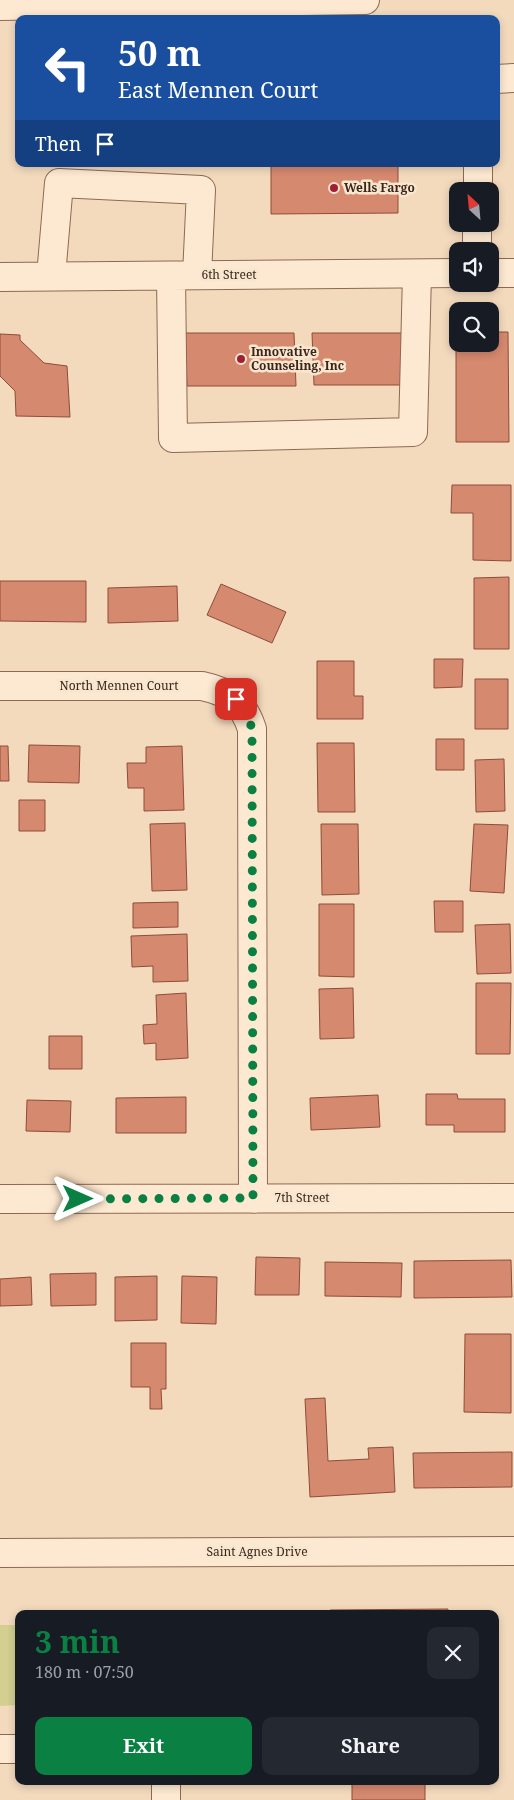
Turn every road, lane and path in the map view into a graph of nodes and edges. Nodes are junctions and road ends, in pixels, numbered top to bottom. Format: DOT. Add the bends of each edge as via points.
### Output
graph roads {
  1 [pos="365,0"];
  2 [pos="0,6"];
  3 [pos="500,78"];
  4 [pos="514,78"];
  5 [pos="478,167"];
  6 [pos="478,182"];
  7 [pos="499,273"];
  8 [pos="514,273"];
  9 [pos="416,274"];
  10 [pos="449,274"];
  11 [pos="51,276"];
  12 [pos="184,276"];
  13 [pos="0,277"];
  14 [pos="0,686"];
  15 [pos="253,1198"];
  16 [pos="514,1198"];
  17 [pos="0,1199"];
  18 [pos="514,1551"];
  19 [pos="0,1553"];
  20 [pos="0,1749"];
  21 [pos="15,1749"];
  22 [pos="166,1785"];
  23 [pos="166,1800"];
  1 -- 2 [label="street"];
  3 -- 4 [label="street"];
  5 -- 6 [label="street"];
  7 -- 8 [label="street"];
  9 -- 10 [label="street, 6th Street"];
  9 -- 12 [label="street, 6th Street"];
  9 -- 12 [label="street" via="413,432 173,438"];
  11 -- 12 [label="street, 6th Street"];
  11 -- 12 [label="street" via="59,183 201,190"];
  11 -- 13 [label="street, 6th Street"];
  14 -- 15 [label="street, North Mennen Court" via="202,686 220,690 236,699 248,716 252,729"];
  15 -- 16 [label="street, 7th Street"];
  15 -- 17 [label="street, 7th Street"];
  18 -- 19 [label="street, Saint Agnes Drive"];
  20 -- 21 [label="street"];
  22 -- 23 [label="street"];
}
